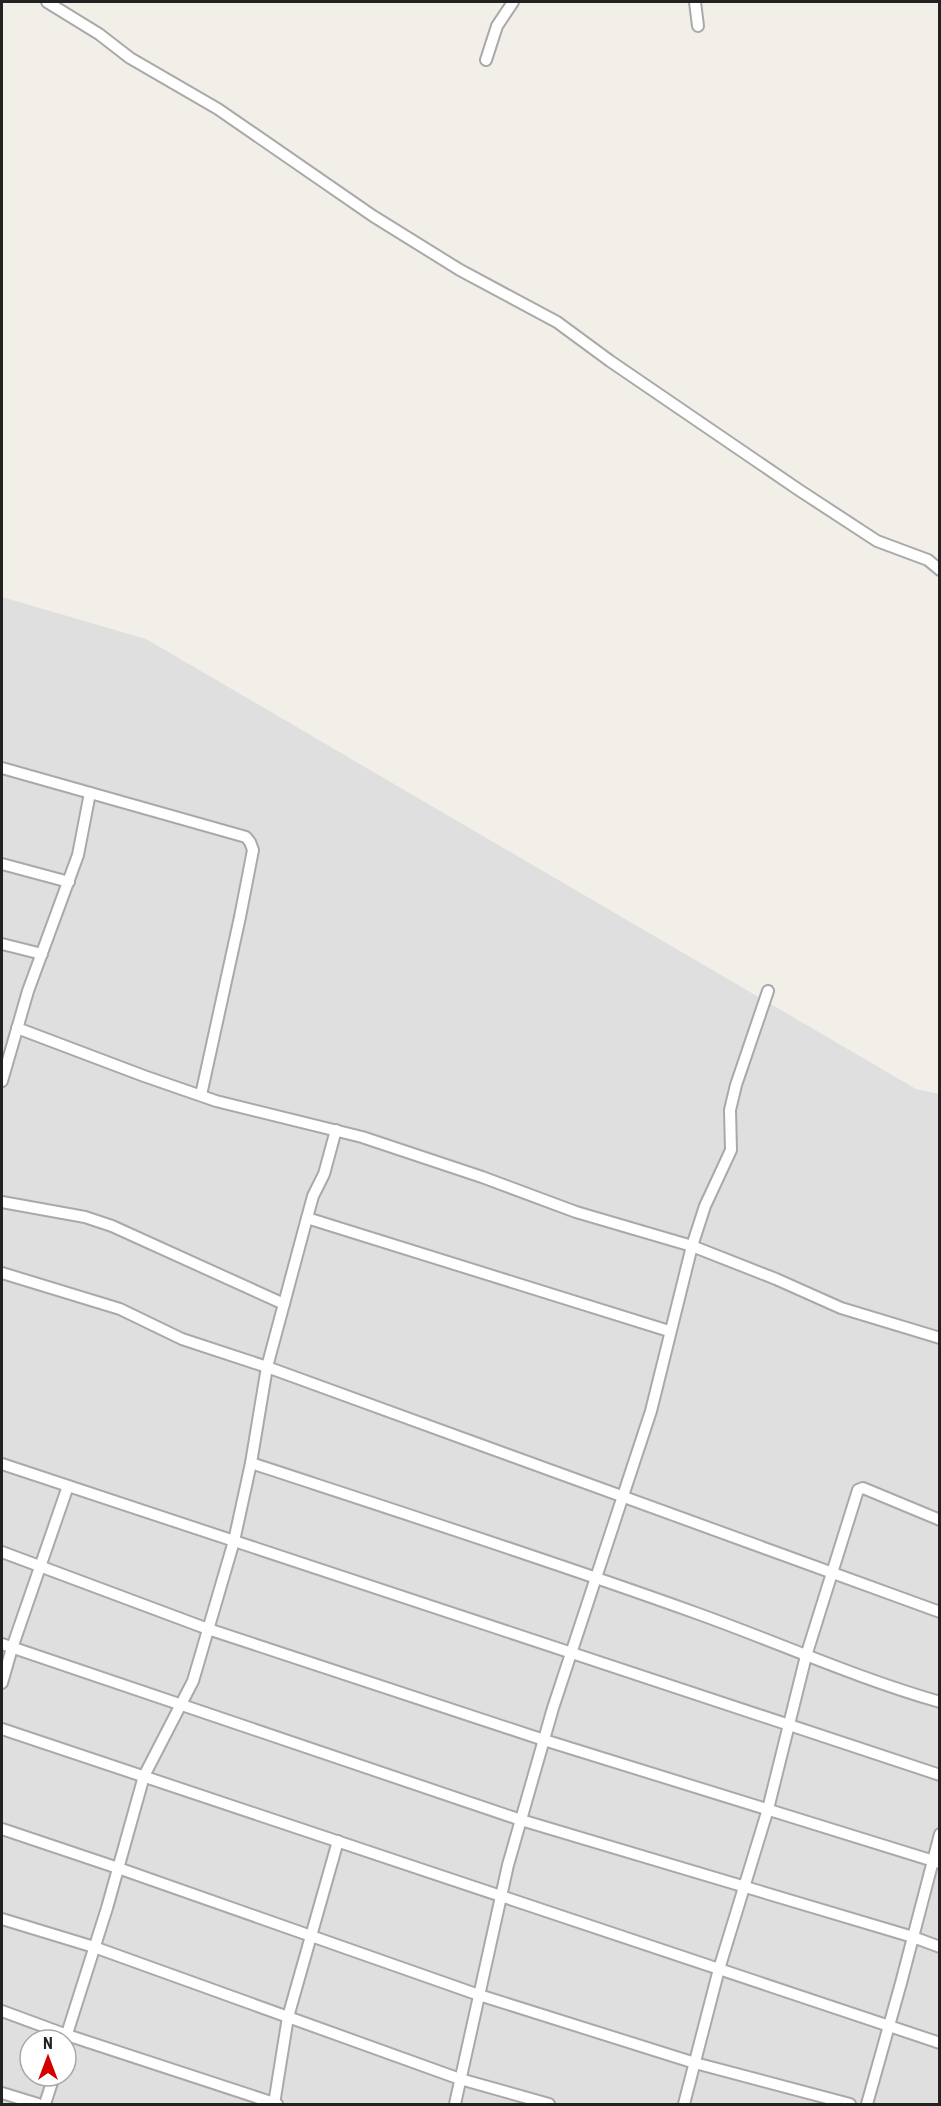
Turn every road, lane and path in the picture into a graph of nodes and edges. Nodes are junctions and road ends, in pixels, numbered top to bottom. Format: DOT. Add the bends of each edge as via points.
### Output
graph roads {
  1 [pos="47,2"];
  2 [pos="513,2"];
  3 [pos="695,2"];
  4 [pos="698,26"];
  5 [pos="486,60"];
  6 [pos="939,570"];
  7 [pos="2,768"];
  8 [pos="90,793"];
  9 [pos="2,864"];
  10 [pos="69,882"];
  11 [pos="2,944"];
  12 [pos="42,954"];
  13 [pos="768,991"];
  14 [pos="16,1028"];
  15 [pos="2,1081"];
  16 [pos="201,1095"];
  17 [pos="336,1130"];
  18 [pos="2,1202"];
  19 [pos="307,1218"];
  20 [pos="692,1246"];
  21 [pos="2,1274"];
  22 [pos="284,1304"];
  23 [pos="669,1331"];
  24 [pos="939,1338"];
  25 [pos="267,1367"];
  26 [pos="251,1463"];
  27 [pos="2,1464"];
  28 [pos="68,1486"];
  29 [pos="624,1496"];
  30 [pos="939,1520"];
  31 [pos="234,1541"];
  32 [pos="2,1552"];
  33 [pos="41,1567"];
  34 [pos="833,1573"];
  35 [pos="596,1577"];
  36 [pos="939,1612"];
  37 [pos="208,1629"];
  38 [pos="7,1646"];
  39 [pos="572,1653"];
  40 [pos="806,1656"];
  41 [pos="2,1683"];
  42 [pos="939,1702"];
  43 [pos="181,1704"];
  44 [pos="790,1725"];
  45 [pos="2,1729"];
  46 [pos="544,1740"];
  47 [pos="939,1775"];
  48 [pos="144,1776"];
  49 [pos="768,1809"];
  50 [pos="521,1820"];
  51 [pos="2,1829"];
  52 [pos="939,1834"];
  53 [pos="338,1841"];
  54 [pos="936,1862"];
  55 [pos="118,1868"];
  56 [pos="745,1887"];
  57 [pos="500,1896"];
  58 [pos="2,1919"];
  59 [pos="310,1936"];
  60 [pos="913,1937"];
  61 [pos="94,1947"];
  62 [pos="939,1947"];
  63 [pos="719,1969"];
  64 [pos="479,1995"];
  65 [pos="2,2011"];
  66 [pos="288,2017"];
  67 [pos="889,2026"];
  68 [pos="42,2028"];
  69 [pos="69,2028"];
  70 [pos="78,2042"];
  71 [pos="939,2043"];
  72 [pos="695,2063"];
  73 [pos="460,2079"];
  74 [pos="50,2088"];
  75 [pos="2,2092"];
  76 [pos="38,2104"];
  77 [pos="45,2104"];
  78 [pos="275,2104"];
  79 [pos="454,2104"];
  80 [pos="549,2104"];
  81 [pos="684,2104"];
  82 [pos="850,2104"];
  83 [pos="867,2104"];
  1 -- 6 [label="street" via="130,58 218,109 373,216 460,270 556,322 877,541 928,560"];
  2 -- 5 [label="street" via="497,26"];
  3 -- 4 [label="street"];
  7 -- 8 [label="street"];
  8 -- 10 [label="street" via="82,840"];
  8 -- 16 [label="street" via="246,837 250,842 252,850 240,917"];
  9 -- 10 [label="street"];
  10 -- 12 [label="street"];
  11 -- 12 [label="street"];
  12 -- 14 [label="street"];
  13 -- 20 [label="street" via="730,1110 731,1150 705,1206"];
  14 -- 15 [label="street"];
  14 -- 16 [label="street"];
  16 -- 17 [label="street"];
  17 -- 19 [label="street"];
  17 -- 20 [label="street" via="576,1212"];
  18 -- 22 [label="street" via="85,1217 112,1226"];
  19 -- 22 [label="street"];
  19 -- 23 [label="street"];
  20 -- 23 [label="street"];
  20 -- 24 [label="street" via="841,1308"];
  21 -- 25 [label="street" via="120,1309 182,1339"];
  22 -- 25 [label="street"];
  23 -- 29 [label="street" via="651,1411"];
  25 -- 26 [label="street"];
  25 -- 29 [label="street"];
  26 -- 31 [label="street"];
  26 -- 35 [label="street"];
  27 -- 28 [label="street"];
  28 -- 31 [label="street"];
  28 -- 33 [label="street"];
  29 -- 34 [label="street"];
  29 -- 35 [label="street"];
  30 -- 34 [label="street" via="863,1488 858,1490"];
  31 -- 37 [label="street"];
  31 -- 39 [label="street"];
  32 -- 33 [label="street"];
  33 -- 37 [label="street"];
  33 -- 38 [label="street"];
  34 -- 36 [label="street"];
  34 -- 40 [label="street"];
  35 -- 39 [label="street"];
  35 -- 40 [label="street"];
  37 -- 43 [label="street" via="193,1681"];
  37 -- 46 [label="street"];
  38 -- 41 [label="street"];
  38 -- 43 [label="street"];
  39 -- 44 [label="street"];
  39 -- 46 [label="street"];
  40 -- 42 [label="street"];
  40 -- 44 [label="street"];
  43 -- 48 [label="street"];
  43 -- 50 [label="street"];
  44 -- 47 [label="street"];
  44 -- 49 [label="street"];
  45 -- 48 [label="street"];
  46 -- 49 [label="street"];
  46 -- 50 [label="street"];
  48 -- 53 [label="street"];
  48 -- 55 [label="street"];
  49 -- 54 [label="street"];
  49 -- 56 [label="street"];
  50 -- 56 [label="street"];
  50 -- 57 [label="street"];
  51 -- 55 [label="street"];
  52 -- 54 [label="street"];
  53 -- 57 [label="street"];
  53 -- 59 [label="street"];
  54 -- 60 [label="street"];
  55 -- 59 [label="street"];
  55 -- 61 [label="street"];
  56 -- 60 [label="street"];
  56 -- 63 [label="street"];
  57 -- 63 [label="street"];
  57 -- 64 [label="street"];
  58 -- 61 [label="street"];
  59 -- 64 [label="street"];
  59 -- 66 [label="street"];
  60 -- 62 [label="street"];
  60 -- 67 [label="street"];
  61 -- 66 [label="street"];
  61 -- 69 [label="street"];
  63 -- 67 [label="street"];
  63 -- 72 [label="street"];
  64 -- 72 [label="street"];
  64 -- 73 [label="street"];
  65 -- 68 [label="street"];
  66 -- 73 [label="street"];
  66 -- 78 [label="street"];
  67 -- 71 [label="street"];
  67 -- 83 [label="street"];
  70 -- 78 [label="street"];
  72 -- 81 [label="street"];
  72 -- 82 [label="street"];
  73 -- 79 [label="street"];
  73 -- 80 [label="street"];
  74 -- 77 [label="street"];
  75 -- 76 [label="street"];
}
